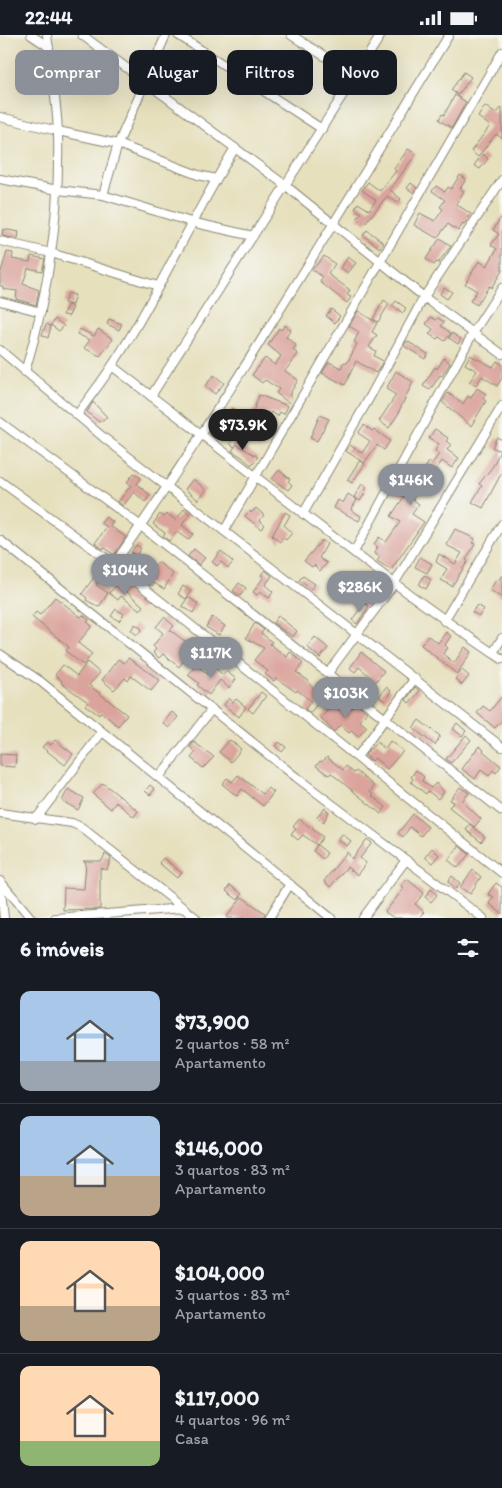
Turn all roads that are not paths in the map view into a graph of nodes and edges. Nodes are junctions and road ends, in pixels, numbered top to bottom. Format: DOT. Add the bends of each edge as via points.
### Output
graph roads {
  1 [pos="31,35"];
  2 [pos="48,35"];
  3 [pos="82,35"];
  4 [pos="166,35"];
  5 [pos="178,35"];
  6 [pos="291,35"];
  7 [pos="381,35"];
  8 [pos="448,35"];
  9 [pos="49,47"];
  10 [pos="160,50"];
  11 [pos="372,50"];
  12 [pos="502,52"];
  13 [pos="323,55"];
  14 [pos="129,70"];
  15 [pos="140,95"];
  16 [pos="164,95"];
  17 [pos="344,95"];
  18 [pos="0,117"];
  19 [pos="322,129"];
  20 [pos="58,131"];
  21 [pos="118,144"];
  22 [pos="235,147"];
  23 [pos="0,179"];
  24 [pos="216,179"];
  25 [pos="502,180"];
  26 [pos="285,185"];
  27 [pos="58,190"];
  28 [pos="103,195"];
  29 [pos="191,222"];
  30 [pos="334,224"];
  31 [pos="253,236"];
  32 [pos="0,241"];
  33 [pos="51,253"];
  34 [pos="380,261"];
  35 [pos="158,286"];
  36 [pos="502,288"];
  37 [pos="424,297"];
  38 [pos="0,301"];
  39 [pos="41,312"];
  40 [pos="474,333"];
  41 [pos="0,350"];
  42 [pos="502,354"];
  43 [pos="112,366"];
  44 [pos="25,371"];
  45 [pos="151,396"];
  46 [pos="502,406"];
  47 [pos="76,415"];
  48 [pos="0,422"];
  49 [pos="202,434"];
  50 [pos="256,478"];
  51 [pos="0,481"];
  52 [pos="168,487"];
  53 [pos="303,514"];
  54 [pos="502,525"];
  55 [pos="141,526"];
  56 [pos="224,531"];
  57 [pos="0,540"];
  58 [pos="354,552"];
  59 [pos="114,564"];
  60 [pos="394,583"];
  61 [pos="444,621"];
  62 [pos="358,633"];
  63 [pos="502,638"];
  64 [pos="493,653"];
  65 [pos="0,654"];
  66 [pos="502,659"];
  67 [pos="328,673"];
  68 [pos="414,678"];
  69 [pos="212,709"];
  70 [pos="386,718"];
  71 [pos="102,732"];
  72 [pos="502,747"];
  73 [pos="357,757"];
  74 [pos="158,777"];
  75 [pos="502,811"];
  76 [pos="0,813"];
  77 [pos="36,819"];
  78 [pos="406,860"];
  79 [pos="502,873"];
  80 [pos="0,880"];
  81 [pos="290,884"];
  82 [pos="184,908"];
  83 [pos="4,918"];
  84 [pos="32,918"];
  85 [pos="55,918"];
  86 [pos="196,918"];
  87 [pos="269,918"];
  88 [pos="331,918"];
  89 [pos="363,918"];
  90 [pos="483,918"];
  1 -- 9 [label="street"];
  2 -- 9 [label="street"];
  3 -- 14 [label="street"];
  4 -- 10 [label="street"];
  5 -- 19 [label="street"];
  6 -- 13 [label="street"];
  7 -- 11 [label="street"];
  8 -- 30 [label="street"];
  9 -- 20 [label="street"];
  12 -- 34 [label="street"];
  15 -- 21 [label="street"];
  16 -- 22 [label="street"];
  17 -- 19 [label="street"];
  18 -- 20 [label="street"];
  19 -- 26 [label="street"];
  20 -- 21 [label="street"];
  20 -- 27 [label="street"];
  21 -- 24 [label="street"];
  21 -- 28 [label="street"];
  22 -- 24 [label="street"];
  22 -- 26 [label="street"];
  23 -- 27 [label="street"];
  24 -- 29 [label="street"];
  25 -- 37 [label="street"];
  26 -- 30 [label="street"];
  26 -- 31 [label="street"];
  27 -- 28 [label="street"];
  27 -- 33 [label="street"];
  28 -- 29 [label="street"];
  29 -- 31 [label="street"];
  29 -- 35 [label="street"];
  30 -- 34 [label="street"];
  30 -- 49 [label="street"];
  31 -- 45 [label="street"];
  32 -- 33 [label="street"];
  33 -- 35 [label="street"];
  33 -- 39 [label="street"];
  34 -- 37 [label="street"];
  34 -- 50 [label="street"];
  35 -- 43 [label="street"];
  36 -- 40 [label="street"];
  37 -- 40 [label="street"];
  37 -- 53 [label="street"];
  38 -- 39 [label="street"];
  39 -- 44 [label="street"];
  40 -- 42 [label="street"];
  40 -- 58 [label="street"];
  41 -- 44 [label="street"];
  43 -- 45 [label="street"];
  43 -- 47 [label="street"];
  44 -- 47 [label="street"];
  45 -- 49 [label="street"];
  46 -- 60 [label="street"];
  47 -- 52 [label="street"];
  48 -- 55 [label="street"];
  49 -- 50 [label="street"];
  49 -- 52 [label="street"];
  50 -- 53 [label="street"];
  50 -- 56 [label="street"];
  51 -- 59 [label="street"];
  52 -- 55 [label="street"];
  52 -- 56 [label="street"];
  53 -- 58 [label="street"];
  54 -- 61 [label="street"];
  55 -- 59 [label="street"];
  55 -- 67 [label="street"];
  56 -- 62 [label="street"];
  57 -- 69 [label="street"];
  58 -- 60 [label="street"];
  59 -- 73 [label="street"];
  60 -- 61 [label="street"];
  60 -- 62 [label="street"];
  61 -- 64 [label="street"];
  62 -- 67 [label="street"];
  62 -- 68 [label="street"];
  63 -- 64 [label="street"];
  64 -- 66 [label="street"];
  65 -- 71 [label="street" via="40,681"];
  67 -- 70 [label="street"];
  68 -- 70 [label="street"];
  68 -- 72 [label="street"];
  69 -- 74 [label="street"];
  69 -- 78 [label="street"];
  70 -- 73 [label="street"];
  70 -- 75 [label="street"];
  71 -- 74 [label="street"];
  71 -- 77 [label="street"];
  73 -- 79 [label="street"];
  74 -- 81 [label="street"];
  76 -- 77 [label="street"];
  77 -- 82 [label="street" via="81,827"];
  78 -- 89 [label="street"];
  78 -- 90 [label="street"];
  80 -- 83 [label="street"];
  80 -- 84 [label="street"];
  81 -- 87 [label="street"];
  81 -- 88 [label="street"];
  82 -- 85 [label="street"];
  82 -- 86 [label="street"];
}
